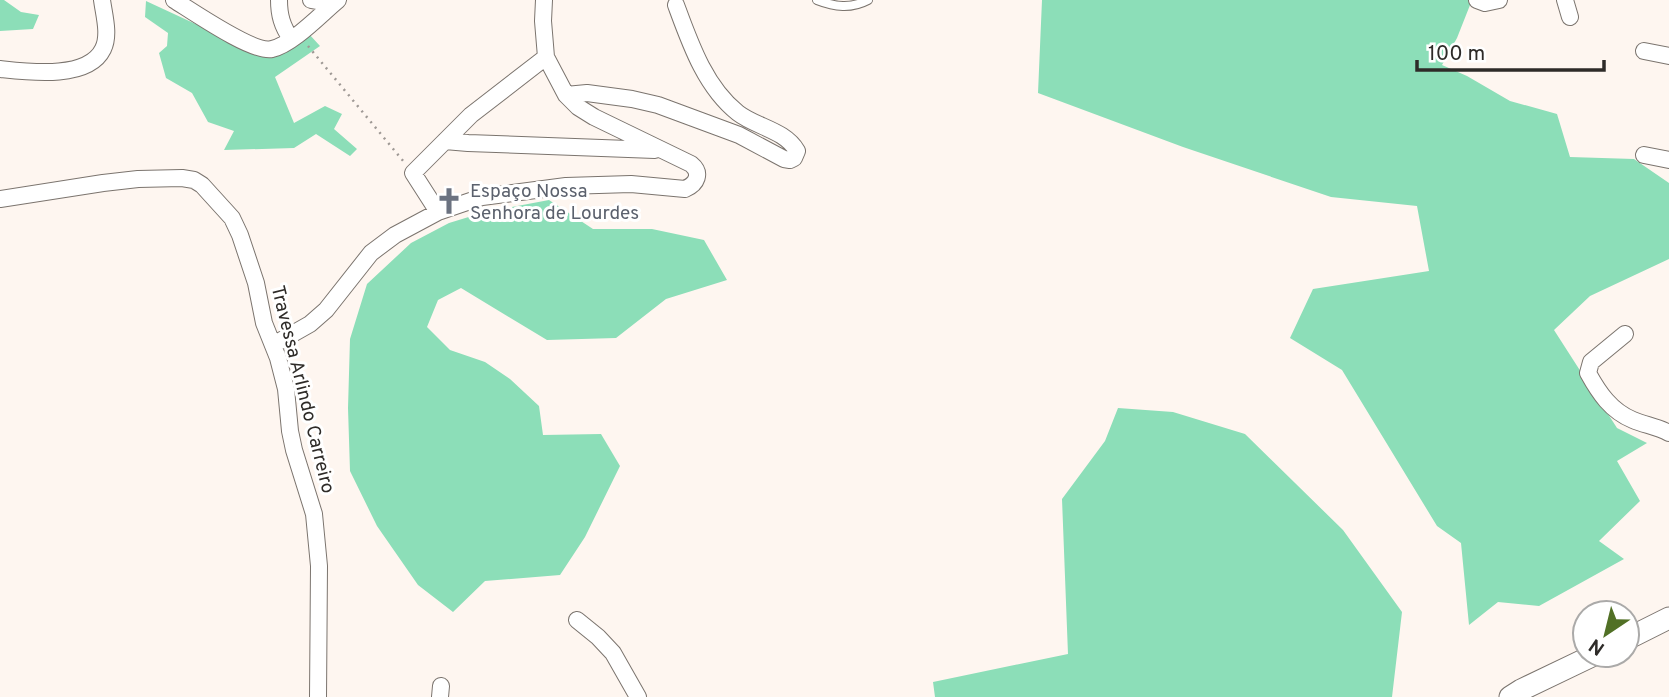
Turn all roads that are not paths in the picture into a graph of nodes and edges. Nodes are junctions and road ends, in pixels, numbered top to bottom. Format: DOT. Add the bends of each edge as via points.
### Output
graph roads {
  1 [pos="102,0"];
  2 [pos="174,0"];
  3 [pos="279,0"];
  4 [pos="311,0"];
  5 [pos="544,0"];
  6 [pos="817,0"];
  7 [pos="868,0"];
  8 [pos="1477,0"];
  9 [pos="1499,0"];
  10 [pos="1565,0"];
  11 [pos="335,2"];
  12 [pos="676,2"];
  13 [pos="1570,17"];
  14 [pos="291,38"];
  15 [pos="1644,51"];
  16 [pos="1669,56"];
  17 [pos="546,57"];
  18 [pos="0,69"];
  19 [pos="566,94"];
  20 [pos="445,141"];
  21 [pos="662,150"];
  22 [pos="1644,155"];
  23 [pos="1669,160"];
  24 [pos="0,199"];
  25 [pos="438,212"];
  26 [pos="1625,334"];
  27 [pos="273,345"];
  28 [pos="1669,433"];
  29 [pos="1669,618"];
  30 [pos="577,620"];
  31 [pos="1641,632"];
  32 [pos="1571,667"];
  33 [pos="318,697"];
  34 [pos="638,697"];
  35 [pos="1510,697"];
  1 -- 18 [label="street" via="105,41 95,61 68,71"];
  2 -- 14 [label="street" via="259,49 270,50"];
  3 -- 14 [label="street" via="281,22"];
  4 -- 11 [label="street"];
  5 -- 17 [label="street"];
  6 -- 7 [label="lane" via="841,7"];
  8 -- 9 [label="street"];
  10 -- 13 [label="street"];
  11 -- 14 [label="street"];
  12 -- 19 [label="street" via="689,40 717,91 747,120 790,142 797,151 794,158 783,159 739,135 658,105"];
  15 -- 16 [label="street"];
  17 -- 19 [label="street"];
  17 -- 20 [label="street"];
  19 -- 21 [label="street" via="594,117"];
  20 -- 21 [label="street"];
  20 -- 25 [label="street" via="412,173"];
  21 -- 25 [label="street" via="695,167 698,178 692,187 566,186 482,197"];
  22 -- 23 [label="street"];
  24 -- 27 [label="street, Travessa Arlindo Carreiro" via="138,179 194,180 232,218"];
  25 -- 27 [label="street" via="370,253 327,310"];
  26 -- 28 [label="street" via="1591,362 1588,373 1619,413"];
  27 -- 33 [label="street, Travessa Arlindo Carreiro" via="284,377 294,450 314,513 319,566"];
  29 -- 31 [label="main road"];
  30 -- 34 [label="street" via="613,653"];
  32 -- 35 [label="main road"];
}
